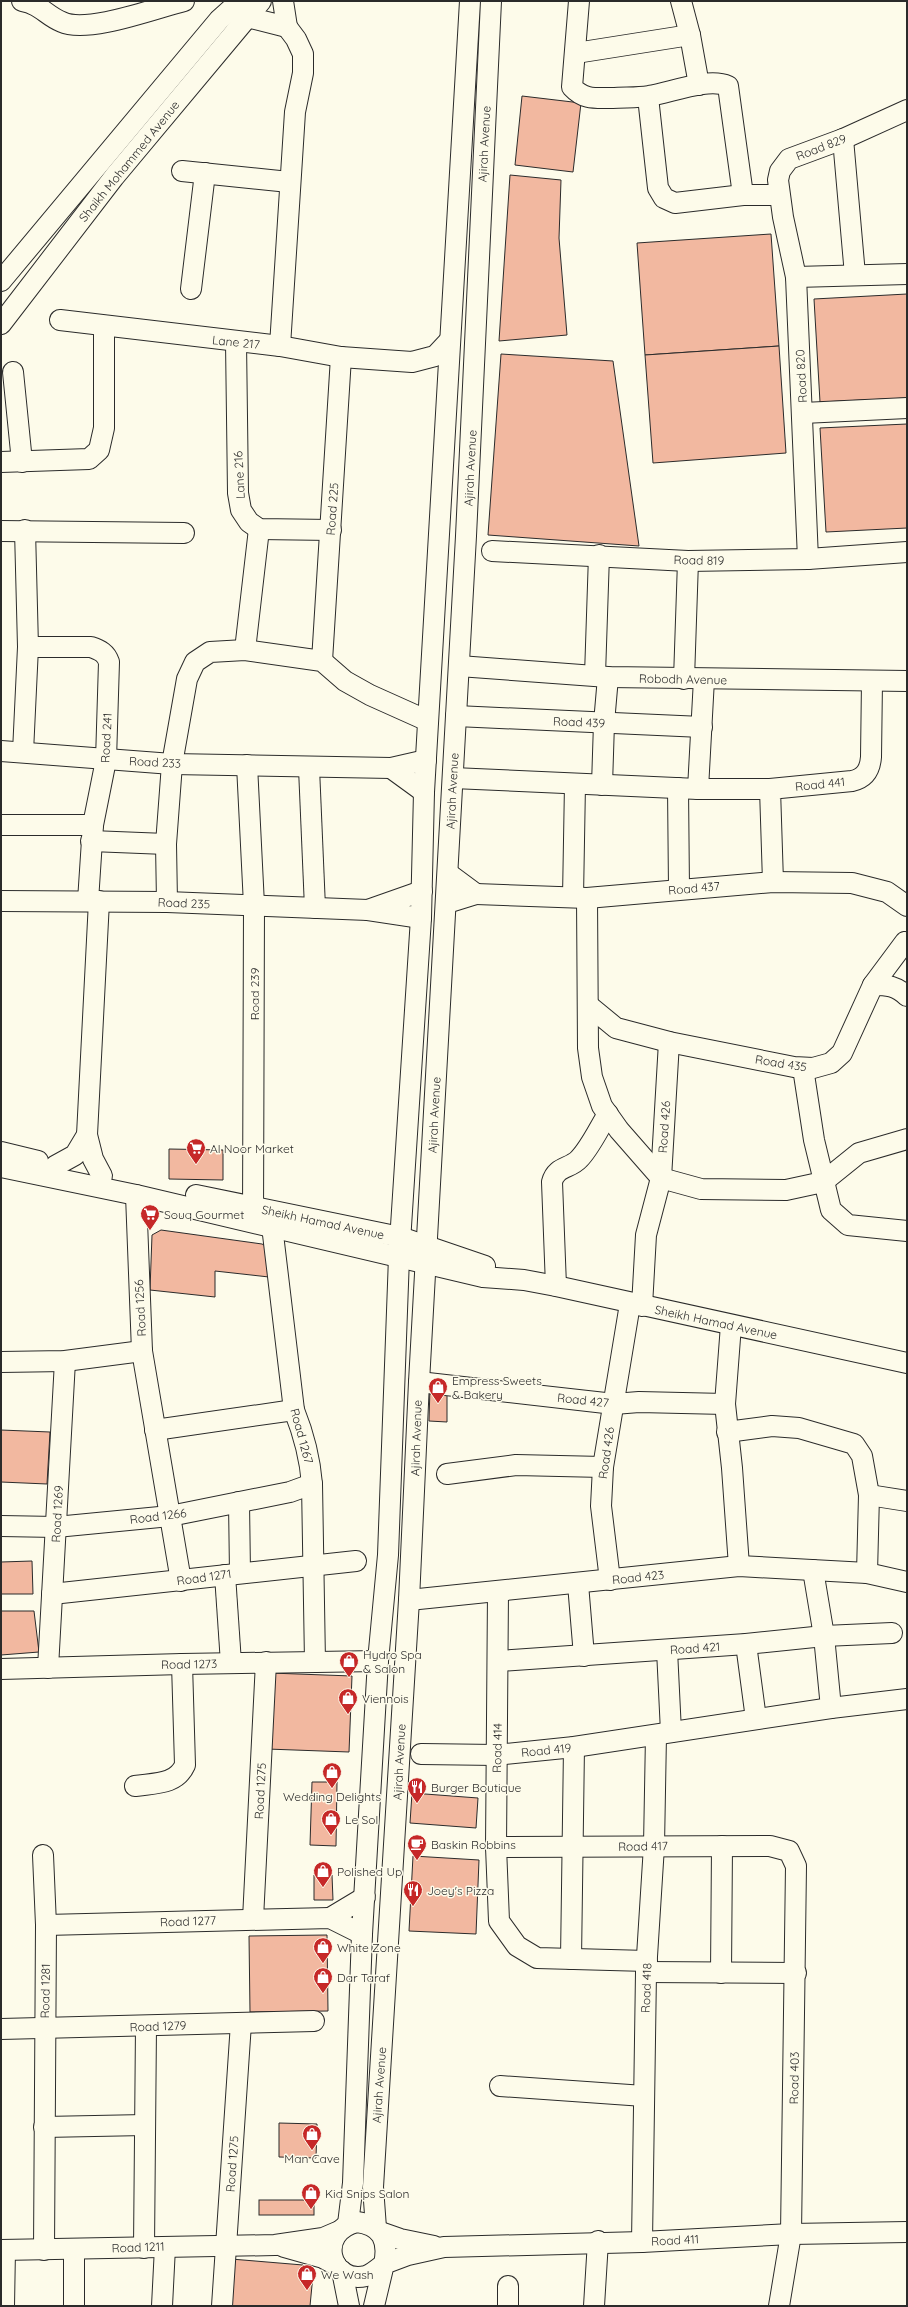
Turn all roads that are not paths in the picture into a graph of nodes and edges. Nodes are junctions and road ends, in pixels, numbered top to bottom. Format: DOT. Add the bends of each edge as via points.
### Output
graph roads {
  1 [pos="184,1"];
  2 [pos="261,1"];
  3 [pos="283,1"];
  4 [pos="470,1"];
  5 [pos="491,1"];
  6 [pos="579,1"];
  7 [pos="681,1"];
  8 [pos="31,2"];
  9 [pos="244,9"];
  10 [pos="287,27"];
  11 [pos="690,35"];
  12 [pos="576,53"];
  13 [pos="699,85"];
  14 [pos="648,97"];
  15 [pos="907,110"];
  16 [pos="843,139"];
  17 [pos="182,171"];
  18 [pos="205,173"];
  19 [pos="289,182"];
  20 [pos="743,195"];
  21 [pos="778,195"];
  22 [pos="907,274"];
  23 [pos="855,275"];
  24 [pos="796,277"];
  25 [pos="1,281"];
  26 [pos="191,289"];
  27 [pos="60,320"];
  28 [pos="1,324"];
  29 [pos="104,326"];
  30 [pos="450,340"];
  31 [pos="236,342"];
  32 [pos="280,346"];
  33 [pos="342,357"];
  34 [pos="412,362"];
  35 [pos="13,372"];
  36 [pos="447,382"];
  37 [pos="907,408"];
  38 [pos="803,412"];
  39 [pos="1,462"];
  40 [pos="22,462"];
  41 [pos="259,529"];
  42 [pos="25,530"];
  43 [pos="331,530"];
  44 [pos="1,531"];
  45 [pos="184,533"];
  46 [pos="466,536"];
  47 [pos="492,551"];
  48 [pos="907,552"];
  49 [pos="599,555"];
  50 [pos="808,559"];
  51 [pos="688,561"];
  52 [pos="463,582"];
  53 [pos="28,647"];
  54 [pos="245,650"];
  55 [pos="322,661"];
  56 [pos="459,666"];
  57 [pos="601,676"];
  58 [pos="684,679"];
  59 [pos="704,679"];
  60 [pos="872,681"];
  61 [pos="907,681"];
  62 [pos="456,716"];
  63 [pos="428,721"];
  64 [pos="604,723"];
  65 [pos="702,727"];
  66 [pos="1,751"];
  67 [pos="23,752"];
  68 [pos="106,760"];
  69 [pos="426,760"];
  70 [pos="172,764"];
  71 [pos="247,765"];
  72 [pos="309,768"];
  73 [pos="391,768"];
  74 [pos="453,778"];
  75 [pos="575,784"];
  76 [pos="602,785"];
  77 [pos="678,788"];
  78 [pos="698,789"];
  79 [pos="770,789"];
  80 [pos="424,792"];
  81 [pos="1,825"];
  82 [pos="92,833"];
  83 [pos="166,844"];
  84 [pos="449,874"];
  85 [pos="773,882"];
  86 [pos="679,889"];
  87 [pos="422,891"];
  88 [pos="476,894"];
  89 [pos="580,897"];
  90 [pos="1,900"];
  91 [pos="93,901"];
  92 [pos="167,902"];
  93 [pos="447,903"];
  94 [pos="254,905"];
  95 [pos="907,906"];
  96 [pos="315,908"];
  97 [pos="368,910"];
  98 [pos="421,918"];
  99 [pos="906,947"];
  100 [pos="873,986"];
  101 [pos="907,996"];
  102 [pos="588,1005"];
  103 [pos="616,1028"];
  104 [pos="669,1042"];
  105 [pos="588,1048"];
  106 [pos="803,1068"];
  107 [pos="608,1114"];
  108 [pos="88,1135"];
  109 [pos="907,1139"];
  110 [pos="1,1152"];
  111 [pos="56,1166"];
  112 [pos="1,1167"];
  113 [pos="102,1176"];
  114 [pos="661,1178"];
  115 [pos="823,1182"];
  116 [pos="136,1195"];
  117 [pos="263,1217"];
  118 [pos="907,1231"];
  119 [pos="400,1237"];
  120 [pos="426,1254"];
  121 [pos="399,1257"];
  122 [pos="556,1286"];
  123 [pos="636,1305"];
  124 [pos="732,1325"];
  125 [pos="142,1351"];
  126 [pos="65,1361"];
  127 [pos="1,1362"];
  128 [pos="907,1363"];
  129 [pos="419,1382"];
  130 [pos="614,1404"];
  131 [pos="725,1404"];
  132 [pos="294,1410"];
  133 [pos="156,1430"];
  134 [pos="727,1432"];
  135 [pos="603,1467"];
  136 [pos="447,1474"];
  137 [pos="312,1484"];
  138 [pos="869,1495"];
  139 [pos="907,1500"];
  140 [pos="239,1502"];
  141 [pos="170,1516"];
  142 [pos="1,1526"];
  143 [pos="56,1527"];
  144 [pos="356,1561"];
  145 [pos="314,1564"];
  146 [pos="739,1566"];
  147 [pos="813,1570"];
  148 [pos="867,1573"];
  149 [pos="232,1574"];
  150 [pos="610,1580"];
  151 [pos="181,1581"];
  152 [pos="907,1582"];
  153 [pos="578,1584"];
  154 [pos="498,1592"];
  155 [pos="52,1594"];
  156 [pos="410,1600"];
  157 [pos="892,1633"];
  158 [pos="824,1636"];
  159 [pos="746,1644"];
  160 [pos="667,1650"];
  161 [pos="584,1656"];
  162 [pos="378,1661"];
  163 [pos="499,1661"];
  164 [pos="266,1662"];
  165 [pos="315,1662"];
  166 [pos="231,1663"];
  167 [pos="182,1664"];
  168 [pos="48,1668"];
  169 [pos="1,1669"];
  170 [pos="907,1699"];
  171 [pos="831,1708"];
  172 [pos="756,1719"];
  173 [pos="401,1728"];
  174 [pos="663,1734"];
  175 [pos="574,1747"];
  176 [pos="400,1752"];
  177 [pos="421,1754"];
  178 [pos="496,1755"];
  179 [pos="135,1786"];
  180 [pos="654,1846"];
  181 [pos="722,1846"];
  182 [pos="496,1847"];
  183 [pos="572,1847"];
  184 [pos="789,1851"];
  185 [pos="43,1855"];
  186 [pos="365,1897"];
  187 [pos="330,1918"];
  188 [pos="253,1919"];
  189 [pos="46,1925"];
  190 [pos="362,1934"];
  191 [pos="570,1959"];
  192 [pos="647,1967"];
  193 [pos="721,1973"];
  194 [pos="796,1973"];
  195 [pos="314,2021"];
  196 [pos="241,2023"];
  197 [pos="146,2026"];
  198 [pos="1,2029"];
  199 [pos="45,2030"];
  200 [pos="500,2086"];
  201 [pos="644,2096"];
  202 [pos="145,2125"];
  203 [pos="44,2127"];
  204 [pos="342,2228"];
  205 [pos="378,2230"];
  206 [pos="907,2232"];
  207 [pos="791,2234"];
  208 [pos="598,2241"];
  209 [pos="642,2242"];
  210 [pos="226,2245"];
  211 [pos="274,2245"];
  212 [pos="165,2247"];
  213 [pos="444,2247"];
  214 [pos="144,2248"];
  215 [pos="74,2249"];
  216 [pos="3,2250"];
  217 [pos="44,2250"];
  218 [pos="384,2264"];
  219 [pos="339,2268"];
  220 [pos="508,2286"];
  221 [pos="4,2306"];
  222 [pos="74,2306"];
  223 [pos="162,2306"];
  224 [pos="222,2306"];
  225 [pos="349,2306"];
  226 [pos="374,2306"];
  227 [pos="508,2306"];
  228 [pos="594,2306"];
  229 [pos="779,2306"];
  1 -- 8 [label="street" via="90,26 62,23"];
  2 -- 9 [label="street, Shaikh Mohammed Avenue"];
  3 -- 10 [label="street"];
  4 -- 30 [label="street, Ajirah Avenue"];
  5 -- 46 [label="street, Ajirah Avenue"];
  6 -- 12 [label="street"];
  7 -- 11 [label="street"];
  9 -- 10 [label="street"];
  9 -- 25 [label="street, Shaikh Mohammed Avenue" via="219,20"];
  9 -- 28 [label="street, Shaikh Mohammed Avenue"];
  10 -- 19 [label="street" via="303,54 303,74 295,112"];
  11 -- 12 [label="street"];
  11 -- 13 [label="street"];
  12 -- 14 [label="street" via="572,87 578,94 589,98"];
  13 -- 14 [label="street"];
  13 -- 20 [label="street" via="728,86"];
  14 -- 20 [label="street" via="658,188 664,198 675,203"];
  15 -- 16 [label="street, Road 829"];
  16 -- 21 [label="street, Road 829" via="789,159 779,176"];
  16 -- 23 [label="street"];
  17 -- 18 [label="street"];
  18 -- 19 [label="street"];
  18 -- 26 [label="street"];
  19 -- 32 [label="street"];
  20 -- 21 [label="street"];
  21 -- 24 [label="street, Road 820"];
  22 -- 23 [label="street"];
  23 -- 24 [label="street"];
  24 -- 38 [label="street, Road 820"];
  27 -- 29 [label="street, Lane 217"];
  29 -- 31 [label="street, Lane 217"];
  29 -- 40 [label="street" via="104,428 99,450 89,459"];
  30 -- 34 [label="street, Lane 217" via="435,356"];
  30 -- 36 [label="street, Ajirah Avenue"];
  31 -- 32 [label="street, Lane 217"];
  31 -- 41 [label="street, Lane 216" via="238,493 241,510 248,522"];
  32 -- 33 [label="street, Lane 217"];
  33 -- 34 [label="street, Lane 217"];
  33 -- 43 [label="street, Road 225"];
  34 -- 36 [label="street, Lane 217" via="440,375"];
  35 -- 40 [label="street"];
  36 -- 63 [label="street, Ajirah Avenue"];
  37 -- 38 [label="street"];
  38 -- 50 [label="street, Road 820"];
  39 -- 40 [label="street"];
  41 -- 43 [label="street"];
  41 -- 54 [label="street"];
  42 -- 44 [label="street"];
  42 -- 45 [label="street"];
  42 -- 53 [label="street"];
  43 -- 55 [label="street, Road 225"];
  46 -- 47 [label="street, Road 819"];
  46 -- 52 [label="street, Ajirah Avenue"];
  47 -- 49 [label="street, Road 819"];
  47 -- 52 [label="street"];
  48 -- 50 [label="street, Road 819"];
  49 -- 51 [label="street, Road 819"];
  49 -- 57 [label="street"];
  50 -- 51 [label="street, Road 819"];
  51 -- 58 [label="street"];
  52 -- 56 [label="street, Ajirah Avenue"];
  53 -- 67 [label="street"];
  53 -- 68 [label="street, Road 241" via="91,647 101,650 107,656 109,662"];
  54 -- 55 [label="street"];
  54 -- 70 [label="street" via="210,652 195,662 187,679"];
  55 -- 63 [label="street" via="351,685"];
  56 -- 57 [label="street, Robodh Avenue"];
  56 -- 62 [label="street, Ajirah Avenue"];
  57 -- 58 [label="street, Robodh Avenue"];
  57 -- 64 [label="street"];
  58 -- 59 [label="street, Robodh Avenue"];
  59 -- 60 [label="street, Robodh Avenue"];
  59 -- 65 [label="street"];
  60 -- 61 [label="street, Robodh Avenue"];
  60 -- 79 [label="street, Road 441" via="872,757 871,766 866,773 860,779"];
  62 -- 64 [label="street, Road 439"];
  62 -- 74 [label="street, Ajirah Avenue"];
  63 -- 69 [label="street, Ajirah Avenue"];
  64 -- 65 [label="street, Road 439"];
  64 -- 76 [label="street"];
  65 -- 78 [label="street"];
  66 -- 67 [label="street, Road 233"];
  67 -- 68 [label="street, Road 233"];
  68 -- 70 [label="street, Road 233"];
  68 -- 82 [label="street, Road 241"];
  69 -- 73 [label="street, Road 233"];
  69 -- 80 [label="street, Ajirah Avenue"];
  70 -- 71 [label="street, Road 233"];
  70 -- 83 [label="street"];
  71 -- 72 [label="street, Road 233"];
  71 -- 94 [label="street, Road 239"];
  72 -- 73 [label="street, Road 233"];
  72 -- 96 [label="street"];
  73 -- 80 [label="street"];
  74 -- 75 [label="street"];
  74 -- 84 [label="street, Ajirah Avenue"];
  75 -- 76 [label="street"];
  75 -- 89 [label="street"];
  76 -- 77 [label="street"];
  77 -- 78 [label="street"];
  77 -- 86 [label="street"];
  78 -- 79 [label="street"];
  79 -- 85 [label="street"];
  80 -- 87 [label="street, Ajirah Avenue"];
  81 -- 82 [label="street"];
  82 -- 83 [label="street"];
  82 -- 91 [label="street, Road 241"];
  83 -- 92 [label="street"];
  84 -- 88 [label="street"];
  84 -- 93 [label="street, Ajirah Avenue"];
  85 -- 86 [label="street, Road 437"];
  85 -- 95 [label="street, Road 437" via="852,883 887,892"];
  86 -- 89 [label="street, Road 437"];
  87 -- 97 [label="street, Road 235"];
  87 -- 98 [label="street, Ajirah Avenue"];
  88 -- 89 [label="street, Road 437"];
  88 -- 93 [label="street, Road 437"];
  89 -- 102 [label="street"];
  90 -- 91 [label="street, Road 235"];
  91 -- 92 [label="street, Road 235"];
  91 -- 108 [label="street, Road 241"];
  92 -- 94 [label="street, Road 235"];
  93 -- 120 [label="street, Ajirah Avenue"];
  94 -- 96 [label="street, Road 235"];
  94 -- 117 [label="street, Road 239"];
  96 -- 97 [label="street, Road 235"];
  97 -- 98 [label="street, Road 235"];
  98 -- 119 [label="street, Ajirah Avenue"];
  99 -- 100 [label="street, Road 435"];
  100 -- 101 [label="street" via="889,985 900,989"];
  100 -- 106 [label="street, Road 435" via="842,1053 831,1063"];
  102 -- 103 [label="street, Road 435"];
  102 -- 105 [label="street"];
  103 -- 104 [label="street, Road 435"];
  103 -- 105 [label="street" via="604,1033"];
  104 -- 106 [label="street, Road 435"];
  104 -- 114 [label="street, Road 426"];
  105 -- 107 [label="street" via="592,1077 602,1106"];
  106 -- 115 [label="street"];
  107 -- 114 [label="street"];
  107 -- 122 [label="street" via="578,1161 554,1174 552,1182"];
  108 -- 111 [label="street" via="75,1155"];
  108 -- 113 [label="street, Road 241" via="93,1159"];
  109 -- 115 [label="street" via="859,1153"];
  110 -- 111 [label="street, Sheikh Hamad Avenue"];
  111 -- 113 [label="street, Sheikh Hamad Avenue"];
  112 -- 116 [label="street, Sheikh Hamad Avenue"];
  113 -- 117 [label="street, Sheikh Hamad Avenue"];
  114 -- 115 [label="street" via="701,1189 786,1190"];
  114 -- 123 [label="street, Road 426" via="646,1234"];
  115 -- 118 [label="street" via="831,1210 848,1225"];
  116 -- 117 [label="street, Sheikh Hamad Avenue"];
  116 -- 125 [label="street, Road 1256"];
  117 -- 119 [label="street, Sheikh Hamad Avenue"];
  117 -- 121 [label="street, Sheikh Hamad Avenue"];
  117 -- 132 [label="street, Road 1267"];
  119 -- 120 [label="street, Sheikh Hamad Avenue"];
  119 -- 121 [label="street, Ajirah Avenue"];
  120 -- 121 [label="street, Sheikh Hamad Avenue"];
  120 -- 122 [label="street, Sheikh Hamad Avenue" via="483,1276"];
  120 -- 129 [label="street, Ajirah Avenue"];
  121 -- 162 [label="street, Ajirah Avenue" via="388,1555"];
  122 -- 123 [label="street, Sheikh Hamad Avenue"];
  123 -- 124 [label="street, Sheikh Hamad Avenue"];
  123 -- 130 [label="street, Road 426"];
  124 -- 128 [label="street, Sheikh Hamad Avenue"];
  124 -- 131 [label="street"];
  125 -- 126 [label="street, Road 1256"];
  125 -- 133 [label="street"];
  126 -- 127 [label="street, Road 1256"];
  126 -- 143 [label="street, Road 1269"];
  129 -- 130 [label="street, Road 427"];
  129 -- 156 [label="street, Ajirah Avenue"];
  130 -- 131 [label="street, Road 427"];
  130 -- 135 [label="street, Road 426"];
  131 -- 134 [label="street"];
  132 -- 133 [label="street"];
  132 -- 137 [label="street, Road 1267" via="308,1452"];
  133 -- 141 [label="street"];
  134 -- 138 [label="street" via="772,1426 799,1428 854,1444 862,1456"];
  134 -- 146 [label="street"];
  135 -- 136 [label="street" via="516,1465"];
  135 -- 150 [label="street, Road 426" via="601,1506"];
  137 -- 140 [label="street, Road 1266" via="290,1492"];
  137 -- 145 [label="street, Road 1267"];
  138 -- 139 [label="street"];
  138 -- 148 [label="street"];
  140 -- 141 [label="street, Road 1266"];
  140 -- 149 [label="street"];
  141 -- 143 [label="street, Road 1266"];
  141 -- 151 [label="street"];
  142 -- 143 [label="street, Road 1266"];
  143 -- 155 [label="street, Road 1269"];
  144 -- 145 [label="street, Road 1271"];
  145 -- 149 [label="street, Road 1271"];
  145 -- 165 [label="street, Road 1267"];
  146 -- 147 [label="street, Road 423"];
  146 -- 150 [label="street, Road 423"];
  147 -- 148 [label="street, Road 423"];
  147 -- 158 [label="street"];
  148 -- 152 [label="street, Road 423"];
  149 -- 151 [label="street, Road 1271"];
  149 -- 166 [label="street"];
  150 -- 153 [label="street, Road 423"];
  151 -- 155 [label="street, Road 1271"];
  153 -- 154 [label="street, Road 423"];
  153 -- 161 [label="street"];
  154 -- 156 [label="street, Road 423"];
  154 -- 163 [label="street, Road 414"];
  155 -- 168 [label="street, Road 1269"];
  156 -- 173 [label="street, Ajirah Avenue"];
  157 -- 158 [label="street, Road 421"];
  158 -- 159 [label="street, Road 421"];
  158 -- 171 [label="street"];
  159 -- 160 [label="street, Road 421"];
  159 -- 172 [label="street"];
  160 -- 161 [label="street, Road 421"];
  160 -- 174 [label="street"];
  161 -- 163 [label="street, Road 421"];
  162 -- 165 [label="street, Road 1273"];
  162 -- 186 [label="street, Ajirah Avenue"];
  163 -- 178 [label="street, Road 414"];
  164 -- 165 [label="street, Road 1273"];
  164 -- 166 [label="street, Road 1273"];
  164 -- 188 [label="street, Road 1275"];
  166 -- 167 [label="street, Road 1273"];
  167 -- 168 [label="street, Road 1273"];
  167 -- 179 [label="street" via="185,1765 181,1774 173,1780"];
  168 -- 169 [label="street, Road 1273"];
  170 -- 171 [label="street, Road 419"];
  171 -- 172 [label="street, Road 419"];
  172 -- 174 [label="street, Road 419"];
  173 -- 176 [label="street, Ajirah Avenue"];
  173 -- 177 [label="street"];
  174 -- 175 [label="street, Road 419"];
  174 -- 180 [label="street, Road 418"];
  175 -- 178 [label="street, Road 419"];
  175 -- 183 [label="street"];
  176 -- 177 [label="street, Road 419"];
  176 -- 205 [label="street, Ajirah Avenue" via="373,2187"];
  177 -- 178 [label="street, Road 419"];
  178 -- 182 [label="street, Road 414"];
  180 -- 181 [label="street, Road 417"];
  180 -- 183 [label="street, Road 417"];
  180 -- 192 [label="street, Road 418"];
  181 -- 184 [label="street, Road 417" via="770,1846"];
  181 -- 193 [label="street"];
  182 -- 183 [label="street, Road 417"];
  182 -- 191 [label="street, Road 414" via="499,1921 517,1946 537,1958"];
  183 -- 191 [label="street"];
  184 -- 194 [label="street, Road 403" via="796,1866"];
  185 -- 189 [label="street, Road 1281"];
  186 -- 187 [label="street"];
  186 -- 190 [label="street, Ajirah Avenue"];
  187 -- 188 [label="street, Road 1277"];
  187 -- 190 [label="street, Road 1277"];
  188 -- 189 [label="street, Road 1277"];
  189 -- 199 [label="street, Road 1281"];
  190 -- 204 [label="street, Ajirah Avenue" via="354,2183"];
  191 -- 192 [label="street"];
  192 -- 193 [label="street"];
  192 -- 201 [label="street, Road 418"];
  193 -- 194 [label="street"];
  194 -- 207 [label="street, Road 403"];
  195 -- 196 [label="street, Road 1279"];
  196 -- 197 [label="street, Road 1279"];
  196 -- 210 [label="street, Road 1275"];
  197 -- 199 [label="street, Road 1279"];
  197 -- 202 [label="street"];
  198 -- 199 [label="street, Road 1279"];
  199 -- 203 [label="street, Road 1281"];
  200 -- 201 [label="street"];
  201 -- 209 [label="street, Road 418"];
  202 -- 203 [label="street"];
  202 -- 214 [label="street"];
  203 -- 217 [label="street, Road 1281"];
  204 -- 205 [label="street" via="357,2222 367,2223"];
  204 -- 211 [label="street, Road 1211" via="323,2238"];
  204 -- 219 [label="street" via="331,2248"];
  205 -- 213 [label="street, Road 411" via="400,2240"];
  205 -- 218 [label="street" via="386,2248"];
  206 -- 207 [label="street, Road 411"];
  207 -- 209 [label="street, Road 411"];
  207 -- 229 [label="street, Road 403"];
  208 -- 209 [label="street, Road 411"];
  208 -- 213 [label="street, Road 411"];
  208 -- 228 [label="street"];
  210 -- 211 [label="street, Road 1211"];
  210 -- 212 [label="street, Road 1211"];
  210 -- 224 [label="street, Road 1275"];
  211 -- 219 [label="street, Road 1211" via="323,2258"];
  212 -- 214 [label="street, Road 1211"];
  212 -- 223 [label="street"];
  213 -- 218 [label="street, Road 411" via="408,2255"];
  214 -- 215 [label="street, Road 1211"];
  215 -- 217 [label="street, Road 1211"];
  215 -- 222 [label="street"];
  216 -- 217 [label="street, Road 1211"];
  216 -- 221 [label="street"];
  218 -- 219 [label="street" via="368,2276 359,2277"];
  218 -- 226 [label="street"];
  219 -- 225 [label="street"];
  220 -- 227 [label="street"];
}
